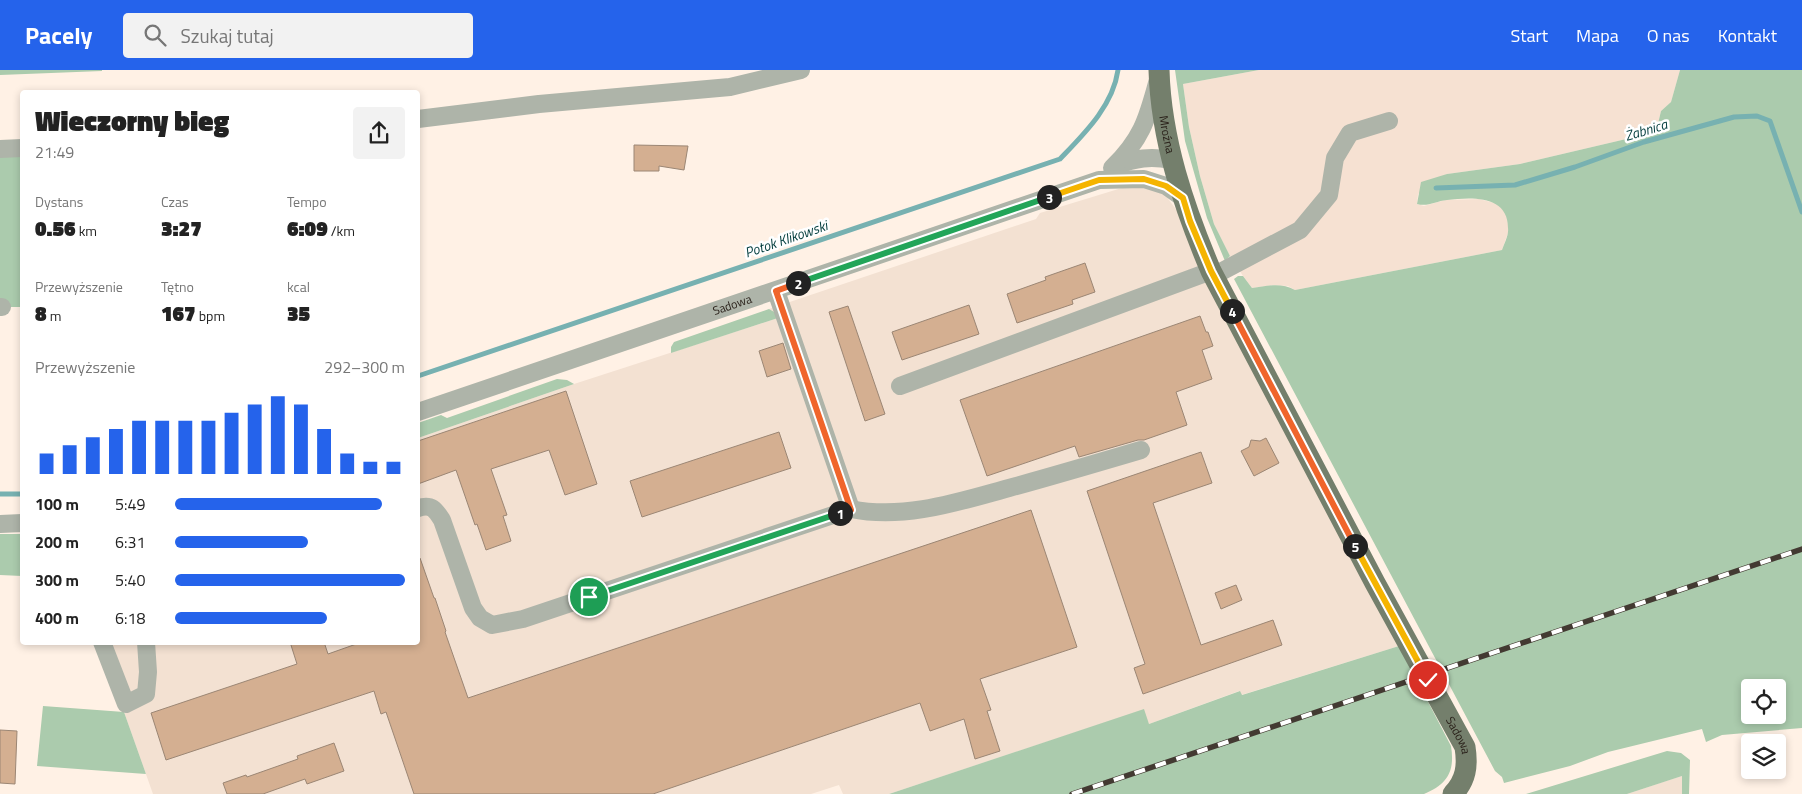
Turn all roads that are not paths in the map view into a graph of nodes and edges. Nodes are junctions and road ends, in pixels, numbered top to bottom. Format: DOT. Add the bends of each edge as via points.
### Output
graph roads {
  1 [pos="801,70"];
  2 [pos="1159,72"];
  3 [pos="420,119"];
  4 [pos="1389,121"];
  5 [pos="20,148"];
  6 [pos="0,149"];
  7 [pos="1171,160"];
  8 [pos="1112,168"];
  9 [pos="1144,179"];
  10 [pos="1099,180"];
  11 [pos="1183,198"];
  12 [pos="1212,274"];
  13 [pos="776,291"];
  14 [pos="900,386"];
  15 [pos="420,411"];
  16 [pos="1141,450"];
  17 [pos="420,508"];
  18 [pos="851,510"];
  19 [pos="20,523"];
  20 [pos="0,524"];
  21 [pos="103,645"];
  22 [pos="146,645"];
  23 [pos="1461,791"];
  1 -- 3 [label="street" via="730,87 539,104"];
  2 -- 7 [label="main road, Mroźna"];
  2 -- 8 [label="street" via="1148,118 1137,139"];
  4 -- 12 [label="street" via="1350,133 1335,158 1329,195 1300,230"];
  5 -- 6 [label="street"];
  7 -- 8 [label="street" via="1159,157 1133,159"];
  7 -- 9 [label="street"];
  7 -- 11 [label="main road, Mroźna"];
  8 -- 10 [label="street"];
  9 -- 10 [label="street, Sadowa"];
  9 -- 11 [label="street, Sadowa" via="1166,186"];
  10 -- 13 [label="street, Sadowa"];
  11 -- 12 [label="main road, Sadowa"];
  12 -- 14 [label="street"];
  12 -- 23 [label="main road, Sadowa" via="1465,747 1467,762"];
  13 -- 15 [label="street, Sadowa"];
  13 -- 18 [label="street"];
  16 -- 18 [label="street" via="960,502 910,511 870,513"];
  17 -- 18 [label="street" via="435,509 442,520 473,608 480,618 492,625 523,619"];
  19 -- 20 [label="street"];
  21 -- 22 [label="street" via="126,704 146,694"];
}
